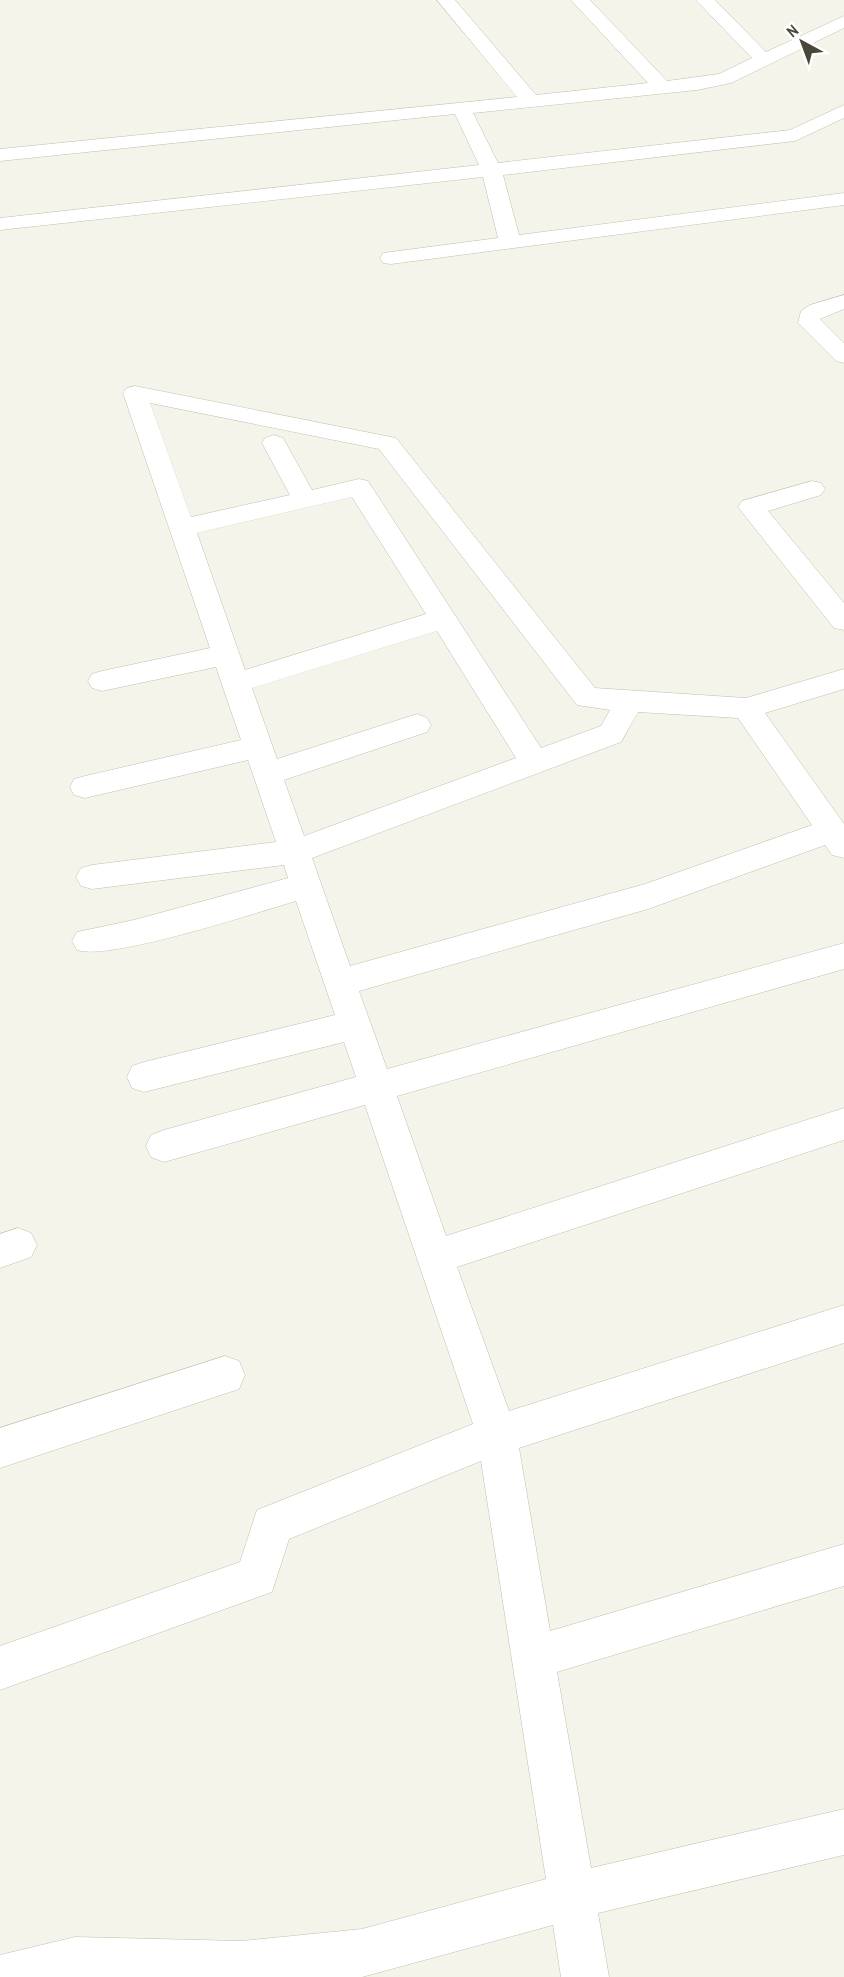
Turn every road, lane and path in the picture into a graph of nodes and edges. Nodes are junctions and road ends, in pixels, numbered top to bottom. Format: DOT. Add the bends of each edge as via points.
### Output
graph roads {
  1 [pos="446,0"];
  2 [pos="580,0"];
  3 [pos="705,0"];
  4 [pos="830,6"];
  5 [pos="844,20"];
  6 [pos="765,61"];
  7 [pos="662,87"];
  8 [pos="530,100"];
  9 [pos="461,107"];
  10 [pos="844,111"];
  11 [pos="0,155"];
  12 [pos="492,171"];
  13 [pos="844,199"];
  14 [pos="0,224"];
  15 [pos="510,242"];
  16 [pos="391,258"];
  17 [pos="844,302"];
  18 [pos="844,356"];
  19 [pos="274,443"];
  20 [pos="812,489"];
  21 [pos="305,499"];
  22 [pos="182,528"];
  23 [pos="443,619"];
  24 [pos="844,621"];
  25 [pos="230,669"];
  26 [pos="844,680"];
  27 [pos="102,681"];
  28 [pos="629,701"];
  29 [pos="746,708"];
  30 [pos="417,725"];
  31 [pos="262,760"];
  32 [pos="535,763"];
  33 [pos="85,787"];
  34 [pos="838,838"];
  35 [pos="294,852"];
  36 [pos="92,877"];
  37 [pos="306,886"];
  38 [pos="88,941"];
  39 [pos="844,956"];
  40 [pos="339,982"];
  41 [pos="354,1025"];
  42 [pos="144,1077"];
  43 [pos="376,1087"];
  44 [pos="844,1124"];
  45 [pos="165,1146"];
  46 [pos="435,1257"];
  47 [pos="844,1324"];
  48 [pos="225,1375"];
  49 [pos="497,1435"];
  50 [pos="0,1448"];
  51 [pos="844,1565"];
  52 [pos="533,1658"];
  53 [pos="0,1668"];
  54 [pos="844,1832"];
  55 [pos="572,1896"];
  56 [pos="363,1965"];
  57 [pos="6,1977"];
  58 [pos="585,1977"];
  1 -- 8 [label="street"];
  2 -- 7 [label="street"];
  3 -- 6 [label="street"];
  4 -- 5 [label="street"];
  5 -- 6 [label="street"];
  6 -- 7 [label="street" via="724,79"];
  7 -- 8 [label="street"];
  8 -- 9 [label="street"];
  9 -- 11 [label="street"];
  9 -- 12 [label="street"];
  10 -- 12 [label="street" via="795,135"];
  12 -- 14 [label="street"];
  12 -- 15 [label="street"];
  13 -- 15 [label="street"];
  15 -- 16 [label="street"];
  17 -- 18 [label="street" via="818,310 809,316 809,323"];
  19 -- 21 [label="street"];
  20 -- 24 [label="street" via="751,507"];
  21 -- 22 [label="street"];
  21 -- 23 [label="street" via="359,487"];
  22 -- 25 [label="street"];
  22 -- 28 [label="street" via="135,393 387,443 587,698"];
  23 -- 25 [label="street"];
  23 -- 32 [label="street"];
  25 -- 27 [label="street"];
  25 -- 31 [label="street"];
  26 -- 29 [label="street"];
  28 -- 29 [label="street"];
  28 -- 32 [label="street" via="611,734"];
  29 -- 34 [label="street"];
  30 -- 31 [label="street"];
  31 -- 33 [label="street"];
  31 -- 35 [label="street"];
  32 -- 35 [label="street"];
  34 -- 40 [label="street" via="648,896"];
  35 -- 36 [label="street"];
  35 -- 37 [label="street"];
  37 -- 38 [label="street" via="134,933"];
  37 -- 40 [label="street"];
  39 -- 43 [label="street"];
  40 -- 41 [label="street"];
  41 -- 42 [label="street"];
  41 -- 43 [label="street"];
  43 -- 45 [label="street"];
  43 -- 46 [label="street"];
  44 -- 46 [label="street"];
  46 -- 49 [label="street"];
  47 -- 49 [label="street"];
  48 -- 50 [label="street"];
  49 -- 52 [label="street"];
  49 -- 53 [label="street" via="272,1525 257,1577"];
  51 -- 52 [label="street"];
  52 -- 55 [label="street"];
  54 -- 55 [label="street"];
  55 -- 56 [label="street"];
  55 -- 58 [label="street"];
  56 -- 57 [label="street" via="75,1961"];
}
